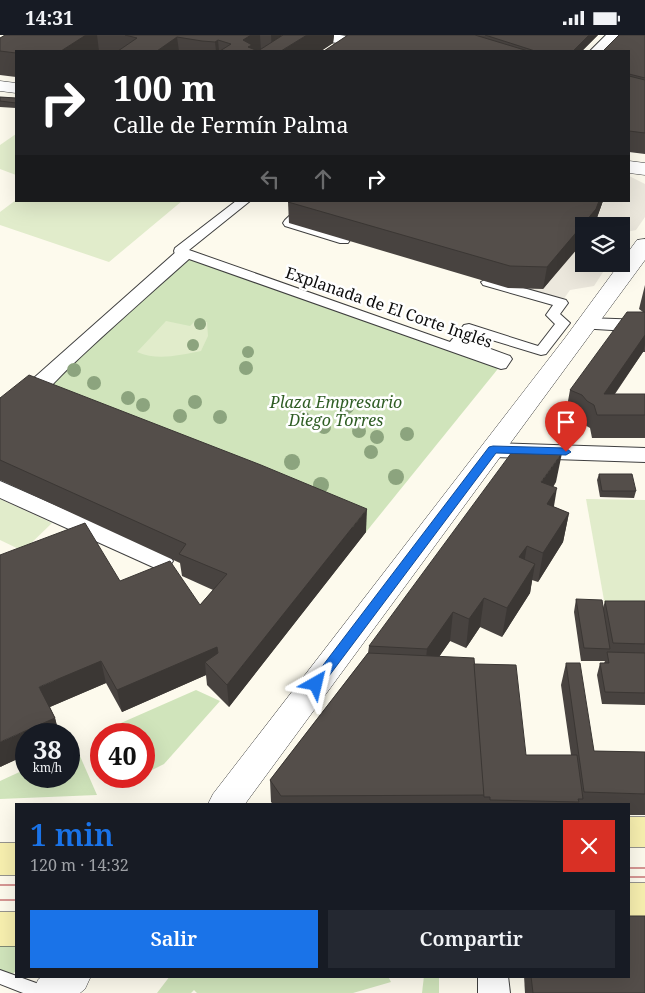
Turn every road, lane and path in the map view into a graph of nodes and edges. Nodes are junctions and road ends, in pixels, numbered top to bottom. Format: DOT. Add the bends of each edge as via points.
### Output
graph roads {
  1 [pos="304,35"];
  2 [pos="614,35"];
  3 [pos="359,38"];
  4 [pos="342,50"];
  5 [pos="599,50"];
  6 [pos="0,86"];
  7 [pos="15,88"];
  8 [pos="630,167"];
  9 [pos="645,169"];
  10 [pos="243,202"];
  11 [pos="311,202"];
  12 [pos="355,243"];
  13 [pos="645,245"];
  14 [pos="183,255"];
  15 [pos="479,279"];
  16 [pos="586,325"];
  17 [pos="645,326"];
  18 [pos="0,417"];
  19 [pos="493,450"];
  20 [pos="645,455"];
  21 [pos="0,489"];
  22 [pos="161,561"];
  23 [pos="226,803"];
  24 [pos="630,832"];
  25 [pos="645,832"];
  26 [pos="0,859"];
  27 [pos="15,859"];
  28 [pos="630,899"];
  29 [pos="645,900"];
  30 [pos="0,929"];
  31 [pos="15,929"];
  32 [pos="0,977"];
  33 [pos="70,978"];
  34 [pos="493,978"];
  35 [pos="44,993"];
  36 [pos="51,993"];
  37 [pos="494,993"];
  1 -- 3 [label="street"];
  2 -- 5 [label="street"];
  3 -- 4 [label="street"];
  6 -- 7 [label="street"];
  8 -- 9 [label="street"];
  10 -- 15 [label="street, Explanada de El Corte Inglés" via="180,251 501,365 505,359 457,342 469,328 542,351 563,323 553,315 561,303"];
  11 -- 12 [label="street" via="289,223"];
  13 -- 16 [label="street"];
  14 -- 18 [label="street" via="21,402"];
  16 -- 17 [label="street"];
  16 -- 19 [label="street"];
  19 -- 20 [label="street"];
  19 -- 23 [label="street"];
  21 -- 22 [label="street"];
  24 -- 25 [label="main road"];
  26 -- 27 [label="main road"];
  28 -- 29 [label="main road"];
  30 -- 31 [label="main road"];
  32 -- 35 [label="lane"];
  33 -- 36 [label="street"];
  34 -- 37 [label="street"];
}
